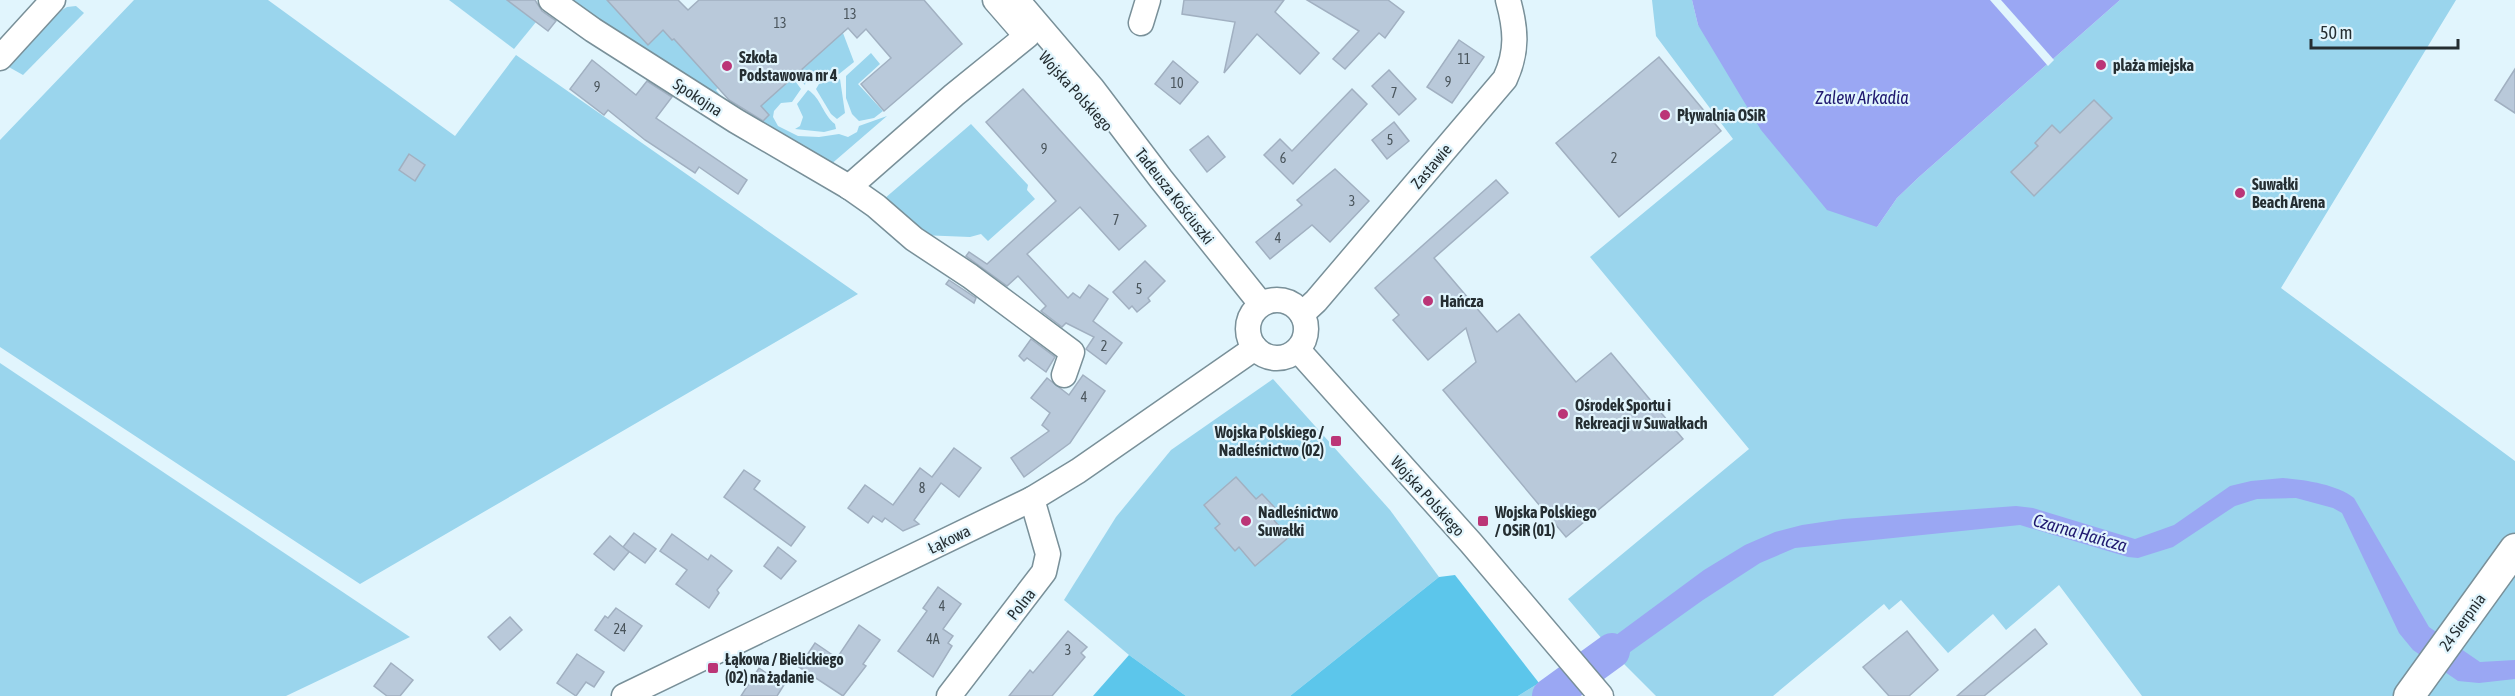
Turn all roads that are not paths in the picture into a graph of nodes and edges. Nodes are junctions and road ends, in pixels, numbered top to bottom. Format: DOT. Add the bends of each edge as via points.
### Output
graph roads {
  1 [pos="52,0"];
  2 [pos="551,0"];
  3 [pos="995,0"];
  4 [pos="1017,0"];
  5 [pos="1148,0"];
  6 [pos="1508,0"];
  7 [pos="1141,23"];
  8 [pos="1027,36"];
  9 [pos="4,44"];
  10 [pos="1092,87"];
  11 [pos="1161,179"];
  12 [pos="849,188"];
  13 [pos="1261,304"];
  14 [pos="1302,314"];
  15 [pos="1255,348"];
  16 [pos="1298,350"];
  17 [pos="1064,375"];
  18 [pos="1032,499"];
  19 [pos="2515,549"];
  20 [pos="1599,693"];
  21 [pos="2411,693"];
  22 [pos="624,696"];
  23 [pos="949,696"];
  1 -- 9 [label="street"];
  2 -- 12 [label="street, Spokojna" via="736,121"];
  3 -- 8 [label="street, Wojska Polskiego"];
  4 -- 10 [label="street, Wojska Polskiego"];
  5 -- 7 [label="street"];
  6 -- 14 [label="street, Zastawie" via="1515,34 1514,60 1505,78"];
  8 -- 11 [label="street, Wojska Polskiego" via="1086,105"];
  8 -- 12 [label="street"];
  10 -- 11 [label="street, Tadeusza Kościuszki"];
  11 -- 13 [label="street, Tadeusza Kościuszki"];
  12 -- 17 [label="street, Spokojna" via="1072,352"];
  13 -- 14 [label="street" via="1288,301"];
  13 -- 15 [label="street" via="1247,327"];
  14 -- 16 [label="street" via="1306,333"];
  15 -- 16 [label="street" via="1268,357 1278,358"];
  15 -- 18 [label="street, Łąkowa"];
  16 -- 20 [label="street, Wojska Polskiego"];
  18 -- 22 [label="street, Łąkowa"];
  18 -- 23 [label="street, Polna" via="1047,554 1044,572"];
  19 -- 21 [label="main road, 24 Sierpnia"];
}
